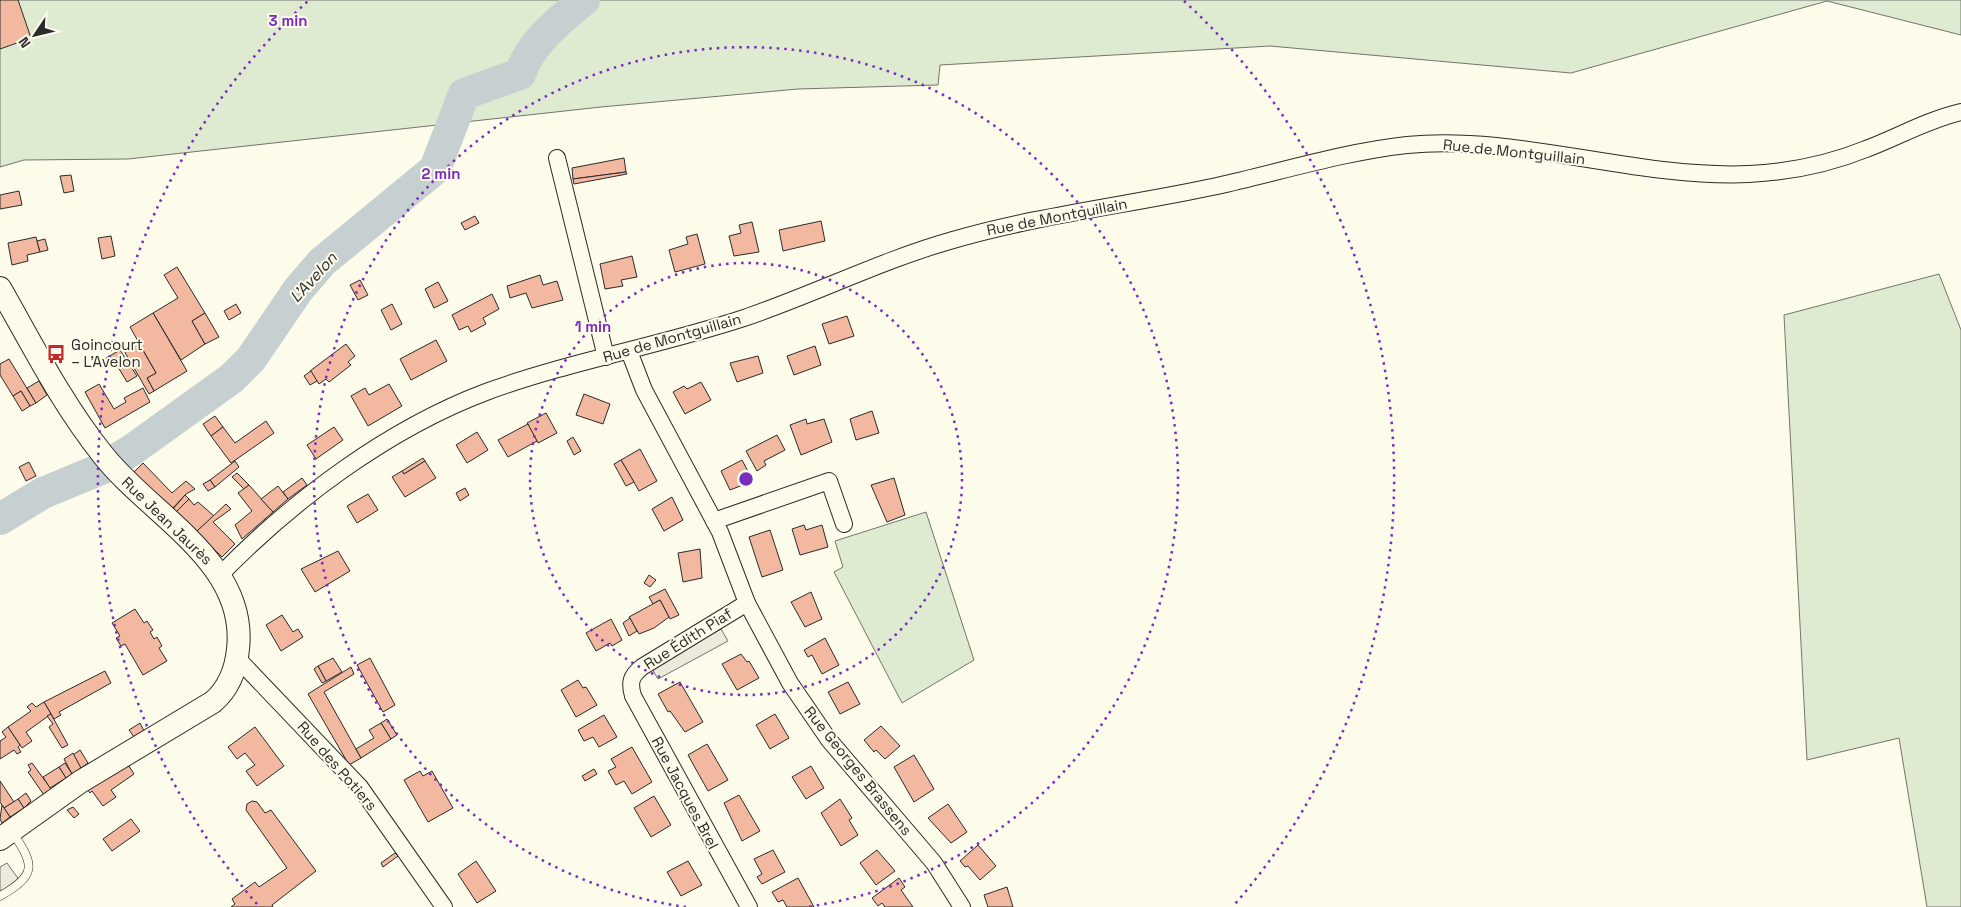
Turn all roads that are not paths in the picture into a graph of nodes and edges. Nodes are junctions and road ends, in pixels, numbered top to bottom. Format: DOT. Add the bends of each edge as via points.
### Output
graph roads {
  1 [pos="1961,112"];
  2 [pos="557,158"];
  3 [pos="0,288"];
  4 [pos="629,351"];
  5 [pos="606,357"];
  6 [pos="714,521"];
  7 [pos="844,524"];
  8 [pos="220,575"];
  9 [pos="747,603"];
  10 [pos="237,658"];
  11 [pos="632,676"];
  12 [pos="5,834"];
  13 [pos="0,896"];
  14 [pos="444,907"];
  15 [pos="749,907"];
  16 [pos="962,907"];
  1 -- 4 [label="street, Rue de Montguillain" via="1833,161 1754,174 1643,167 1480,145 1431,144 1383,148 1208,188 976,234 927,248 750,316"];
  2 -- 5 [label="street"];
  3 -- 8 [label="street, Rue Jean Jaurès" via="102,455 202,552"];
  4 -- 5 [label="street, Rue de Montguillain"];
  4 -- 6 [label="street, Rue Édith Piaf" via="644,390"];
  5 -- 8 [label="street, Rue de Montguillain" via="492,390 413,427 301,501"];
  6 -- 7 [label="street" via="829,481"];
  6 -- 9 [label="street, Rue Édith Piaf"];
  8 -- 10 [label="street, Rue Jean Jaurès" via="237,616"];
  9 -- 11 [label="street, Rue Édith Piaf"];
  9 -- 16 [label="street, Rue Georges Brassens" via="813,718 934,863"];
  10 -- 12 [label="street, Rue Jean Jaurès" via="223,692 213,702 121,756"];
  10 -- 14 [label="street, Rue des Potiers" via="360,787"];
  11 -- 15 [label="street, Rue Jacques Brel" via="633,696"];
  12 -- 13 [label="lane" via="28,855 30,865 26,876"];
}
